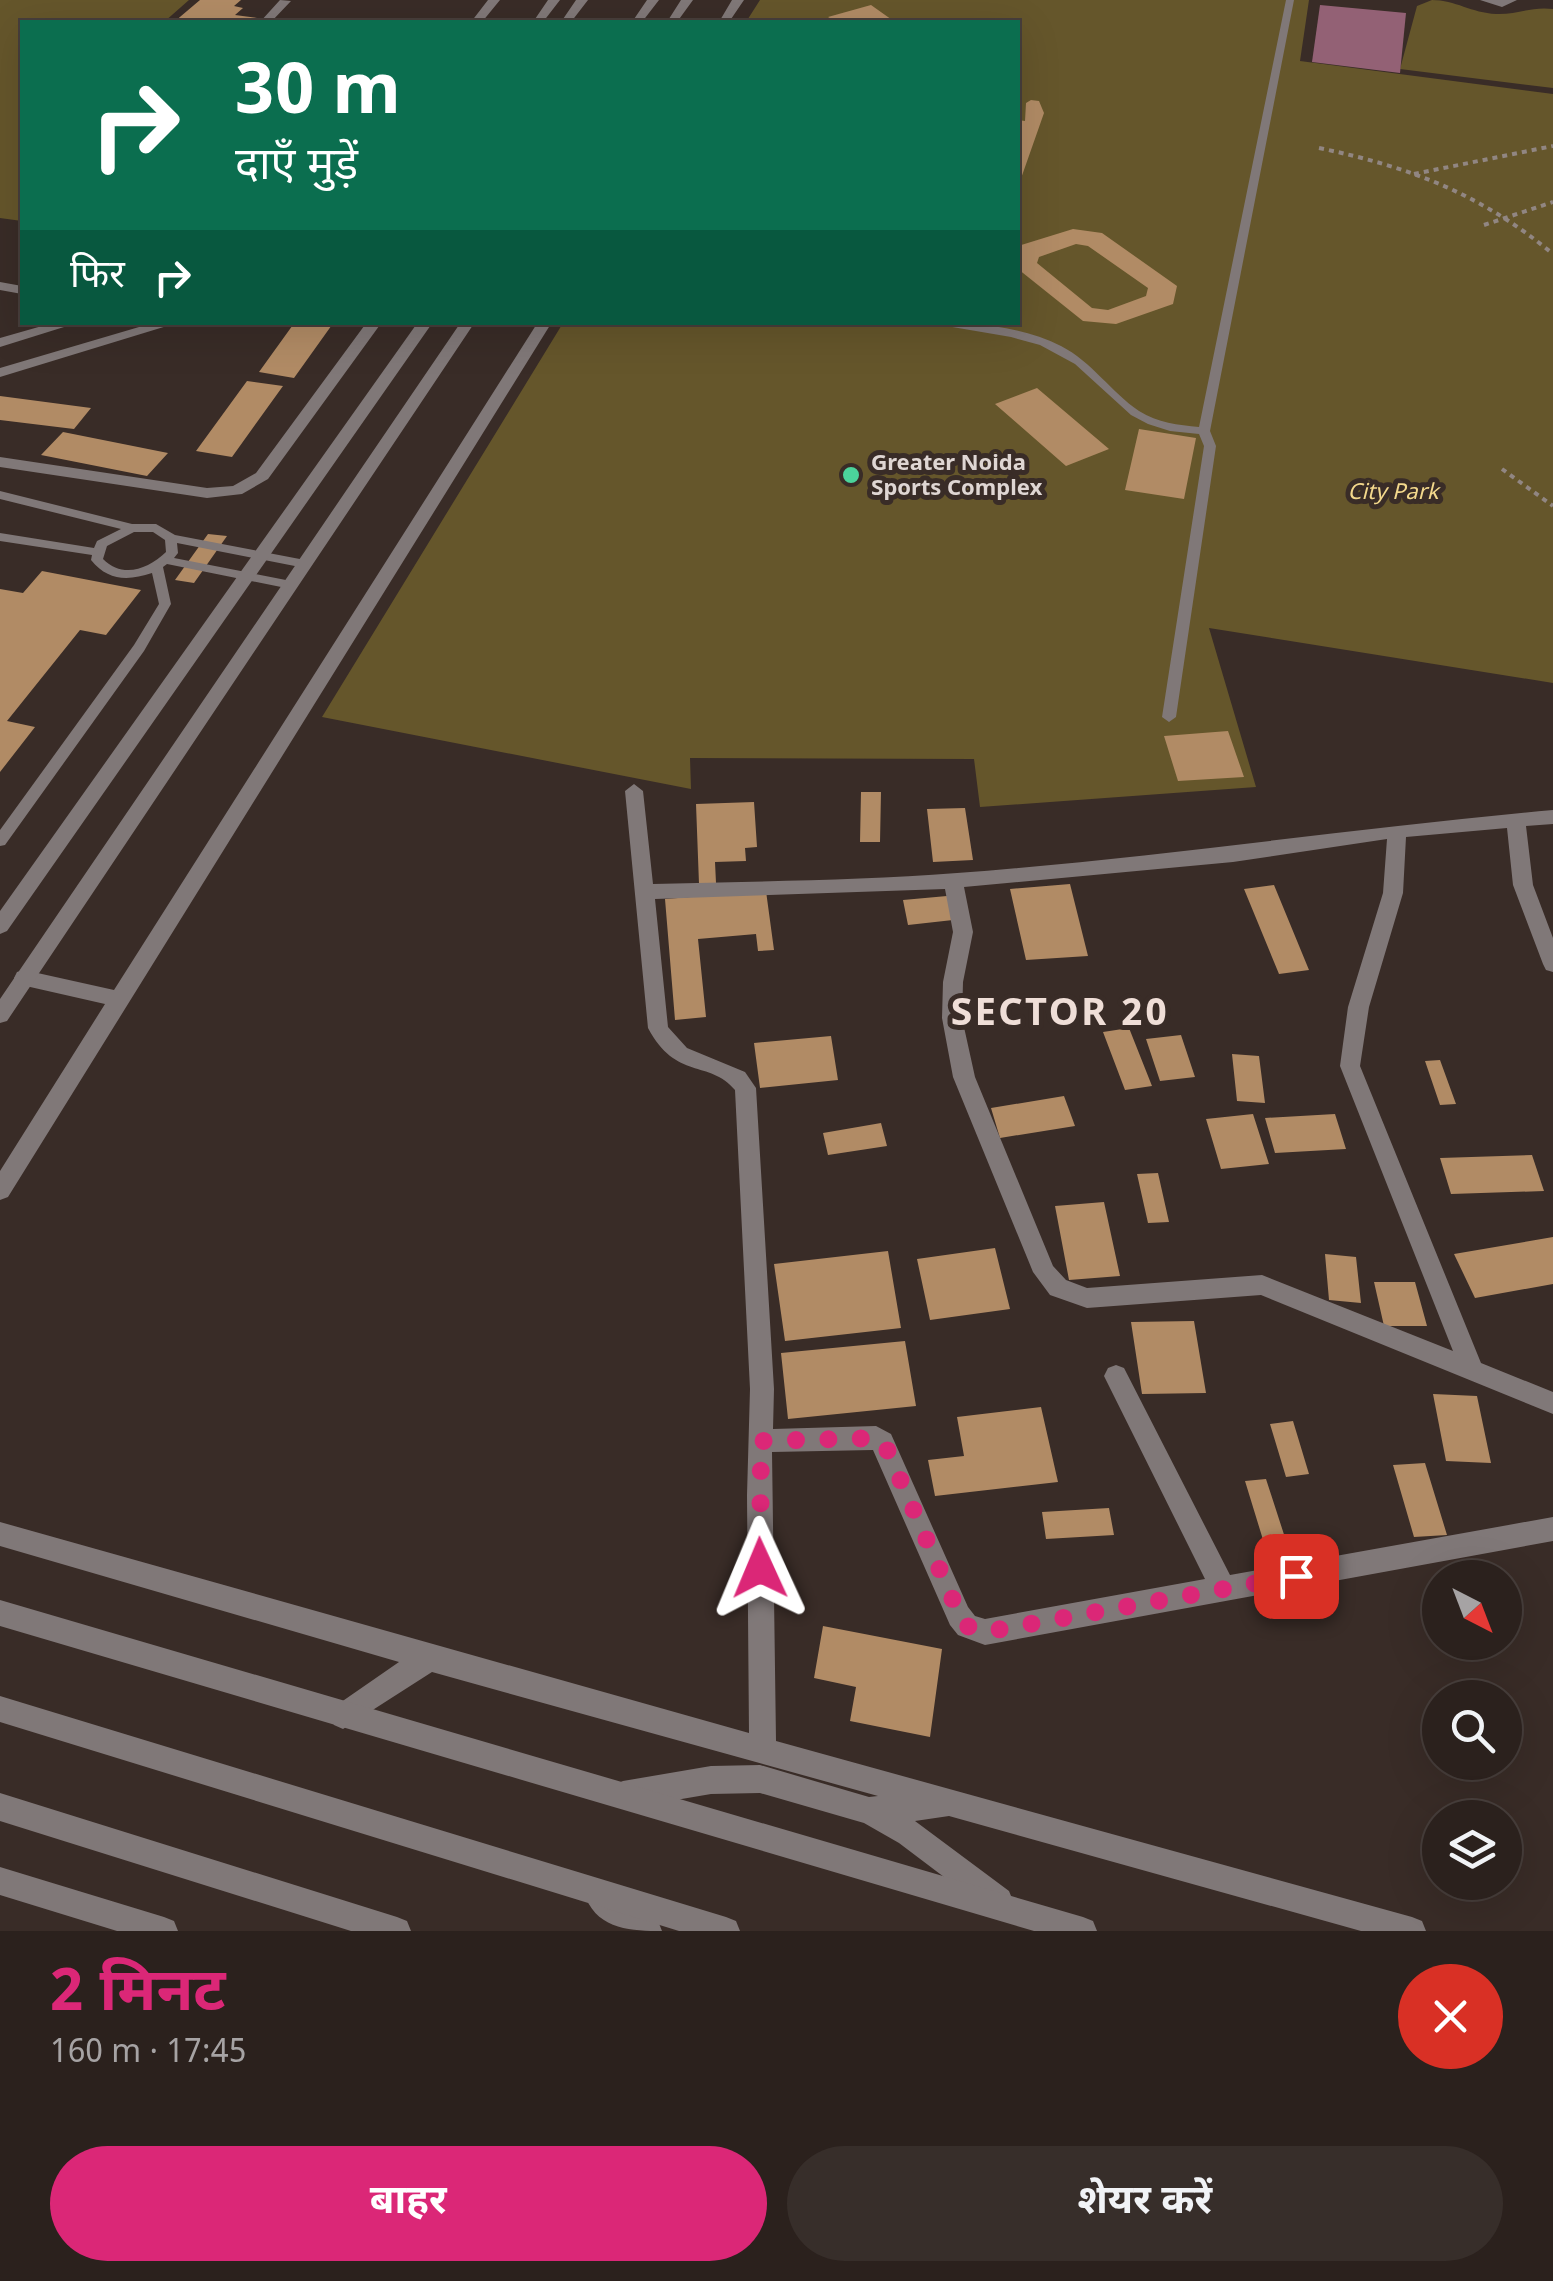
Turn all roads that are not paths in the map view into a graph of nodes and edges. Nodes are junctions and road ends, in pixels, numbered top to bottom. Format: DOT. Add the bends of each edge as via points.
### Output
graph roads {
  1 [pos="494,0"];
  2 [pos="1290,0"];
  3 [pos="1484,0"];
  4 [pos="1513,0"];
  5 [pos="286,1"];
  6 [pos="267,20"];
  7 [pos="478,20"];
  8 [pos="12,288"];
  9 [pos="0,304"];
  10 [pos="63,325"];
  11 [pos="163,325"];
  12 [pos="372,325"];
  13 [pos="424,325"];
  14 [pos="466,325"];
  15 [pos="544,325"];
  16 [pos="944,325"];
  17 [pos="0,344"];
  18 [pos="0,373"];
  19 [pos="1204,431"];
  20 [pos="0,462"];
  21 [pos="0,496"];
  22 [pos="132,528"];
  23 [pos="0,538"];
  24 [pos="171,538"];
  25 [pos="97,552"];
  26 [pos="261,556"];
  27 [pos="161,564"];
  28 [pos="305,564"];
  29 [pos="248,576"];
  30 [pos="290,585"];
  31 [pos="1168,717"];
  32 [pos="634,791"];
  33 [pos="1553,818"];
  34 [pos="1516,822"];
  35 [pos="1396,833"];
  36 [pos="0,841"];
  37 [pos="953,881"];
  38 [pos="643,892"];
  39 [pos="0,926"];
  40 [pos="1553,964"];
  41 [pos="24,978"];
  42 [pos="117,999"];
  43 [pos="0,1015"];
  44 [pos="0,1190"];
  45 [pos="1473,1372"];
  46 [pos="1116,1376"];
  47 [pos="1553,1404"];
  48 [pos="761,1441"];
  49 [pos="1553,1529"];
  50 [pos="0,1534"];
  51 [pos="1223,1589"];
  52 [pos="0,1613"];
  53 [pos="429,1658"];
  54 [pos="0,1709"];
  55 [pos="343,1716"];
  56 [pos="763,1750"];
  57 [pos="616,1796"];
  58 [pos="954,1804"];
  59 [pos="0,1807"];
  60 [pos="869,1811"];
  61 [pos="0,1881"];
  62 [pos="587,1888"];
  63 [pos="1010,1910"];
  64 [pos="164,1931"];
  65 [pos="397,1931"];
  66 [pos="648,1931"];
  67 [pos="726,1931"];
  68 [pos="1083,1931"];
  69 [pos="1412,1931"];
  1 -- 7 [label="street"];
  2 -- 19 [label="lane"];
  3 -- 4 [label="lane"];
  5 -- 6 [label="street"];
  8 -- 9 [label="street"];
  10 -- 17 [label="street"];
  11 -- 18 [label="street"];
  12 -- 20 [label="street" via="262,476 236,491 207,493"];
  13 -- 26 [label="street"];
  14 -- 28 [label="street"];
  15 -- 42 [label="street"];
  16 -- 19 [label="lane" via="1053,346 1146,421"];
  19 -- 31 [label="lane" via="1210,446"];
  21 -- 22 [label="lane"];
  22 -- 24 [label="lane" via="156,528"];
  22 -- 25 [label="lane" via="109,537"];
  23 -- 25 [label="lane"];
  24 -- 26 [label="lane"];
  24 -- 27 [label="lane" via="172,553"];
  25 -- 27 [label="lane" via="101,567 120,574"];
  26 -- 28 [label="lane"];
  26 -- 29 [label="street"];
  27 -- 29 [label="lane"];
  27 -- 36 [label="lane" via="165,604"];
  28 -- 30 [label="street"];
  29 -- 30 [label="lane"];
  29 -- 39 [label="street"];
  30 -- 41 [label="street"];
  32 -- 38 [label="street"];
  33 -- 34 [label="street"];
  34 -- 35 [label="street"];
  34 -- 40 [label="street" via="1522,885"];
  35 -- 37 [label="street"];
  35 -- 45 [label="street" via="1394,897 1350,1036 1350,1066"];
  37 -- 38 [label="street"];
  37 -- 45 [label="street" via="963,932 952,1018 964,1077 1044,1272 1058,1288 1087,1298 1262,1286"];
  38 -- 48 [label="street" via="658,1028 666,1044 682,1058 733,1074 745,1088"];
  41 -- 42 [label="street"];
  41 -- 43 [label="street"];
  42 -- 44 [label="street"];
  45 -- 47 [label="street"];
  46 -- 51 [label="street"];
  48 -- 51 [label="street" via="882,1442 960,1616 975,1630"];
  48 -- 56 [label="street"];
  49 -- 51 [label="street"];
  50 -- 53 [label="street"];
  52 -- 55 [label="street"];
  53 -- 55 [label="street"];
  53 -- 56 [label="street"];
  54 -- 62 [label="street"];
  55 -- 57 [label="street"];
  56 -- 58 [label="street"];
  57 -- 60 [label="street" via="760,1779"];
  57 -- 63 [label="street"];
  58 -- 60 [label="street"];
  58 -- 69 [label="street"];
  59 -- 65 [label="street"];
  60 -- 63 [label="street"];
  61 -- 64 [label="street"];
  62 -- 66 [label="street"];
  62 -- 67 [label="street"];
  63 -- 68 [label="street"];
}
